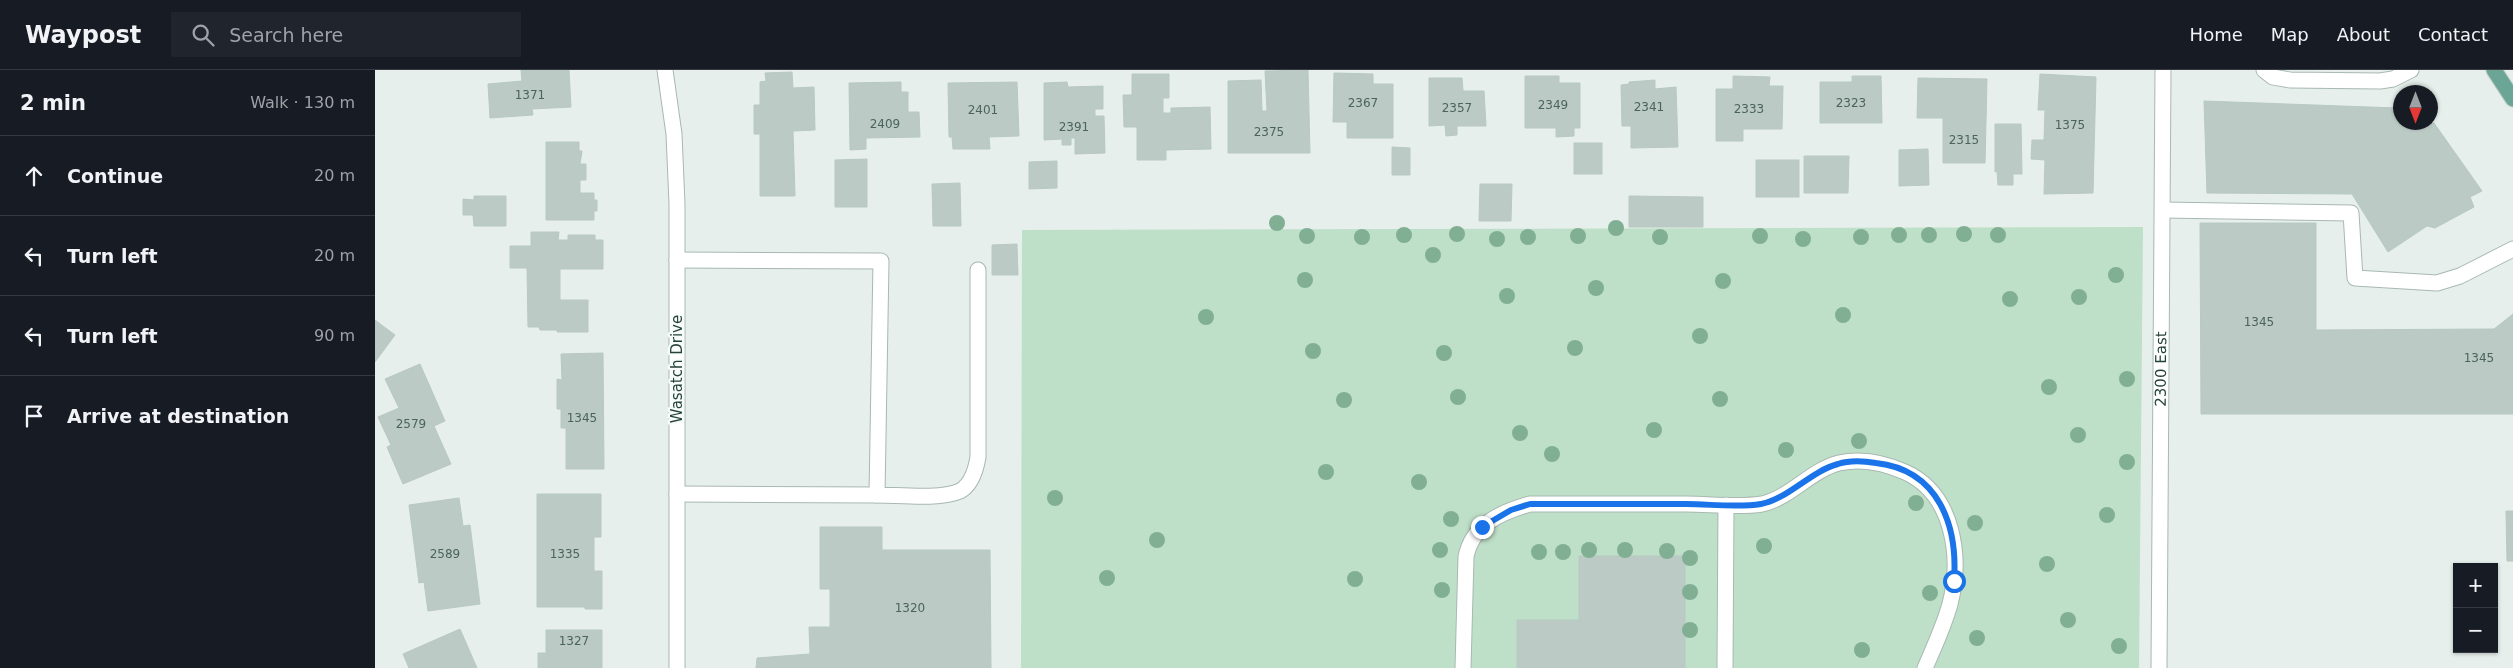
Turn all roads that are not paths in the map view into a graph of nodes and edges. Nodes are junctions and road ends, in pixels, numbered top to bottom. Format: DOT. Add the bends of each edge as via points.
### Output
graph roads {
  1 [pos="665,70"];
  2 [pos="2163,70"];
  3 [pos="2308,70"];
  4 [pos="2411,70"];
  5 [pos="2494,70"];
  6 [pos="2278,74"];
  7 [pos="2513,99"];
  8 [pos="2163,210"];
  9 [pos="2513,249"];
  10 [pos="677,260"];
  11 [pos="978,270"];
  12 [pos="677,494"];
  13 [pos="877,495"];
  14 [pos="1726,504"];
  15 [pos="677,668"];
  16 [pos="1463,668"];
  17 [pos="1725,668"];
  18 [pos="1925,668"];
  19 [pos="2159,668"];
  1 -- 10 [label="street, Wasatch Drive" via="676,169"];
  2 -- 8 [label="street, 2300 East"];
  3 -- 6 [label="street"];
  4 -- 6 [label="street" via="2380,81"];
  5 -- 7 [label="main road"];
  8 -- 9 [label="street" via="2351,213 2355,278 2437,283 2460,276"];
  8 -- 19 [label="street, 2300 East"];
  10 -- 12 [label="street, Wasatch Drive"];
  10 -- 13 [label="street" via="881,260"];
  11 -- 13 [label="street" via="976,470 962,490 948,495"];
  12 -- 13 [label="street"];
  12 -- 15 [label="street, Wasatch Drive"];
  14 -- 16 [label="street" via="1530,504 1496,517 1473,536 1468,546"];
  14 -- 17 [label="street"];
  14 -- 18 [label="street" via="1763,504 1839,463 1889,464 1912,475 1943,507 1950,525 1955,561 1950,604"];
}
